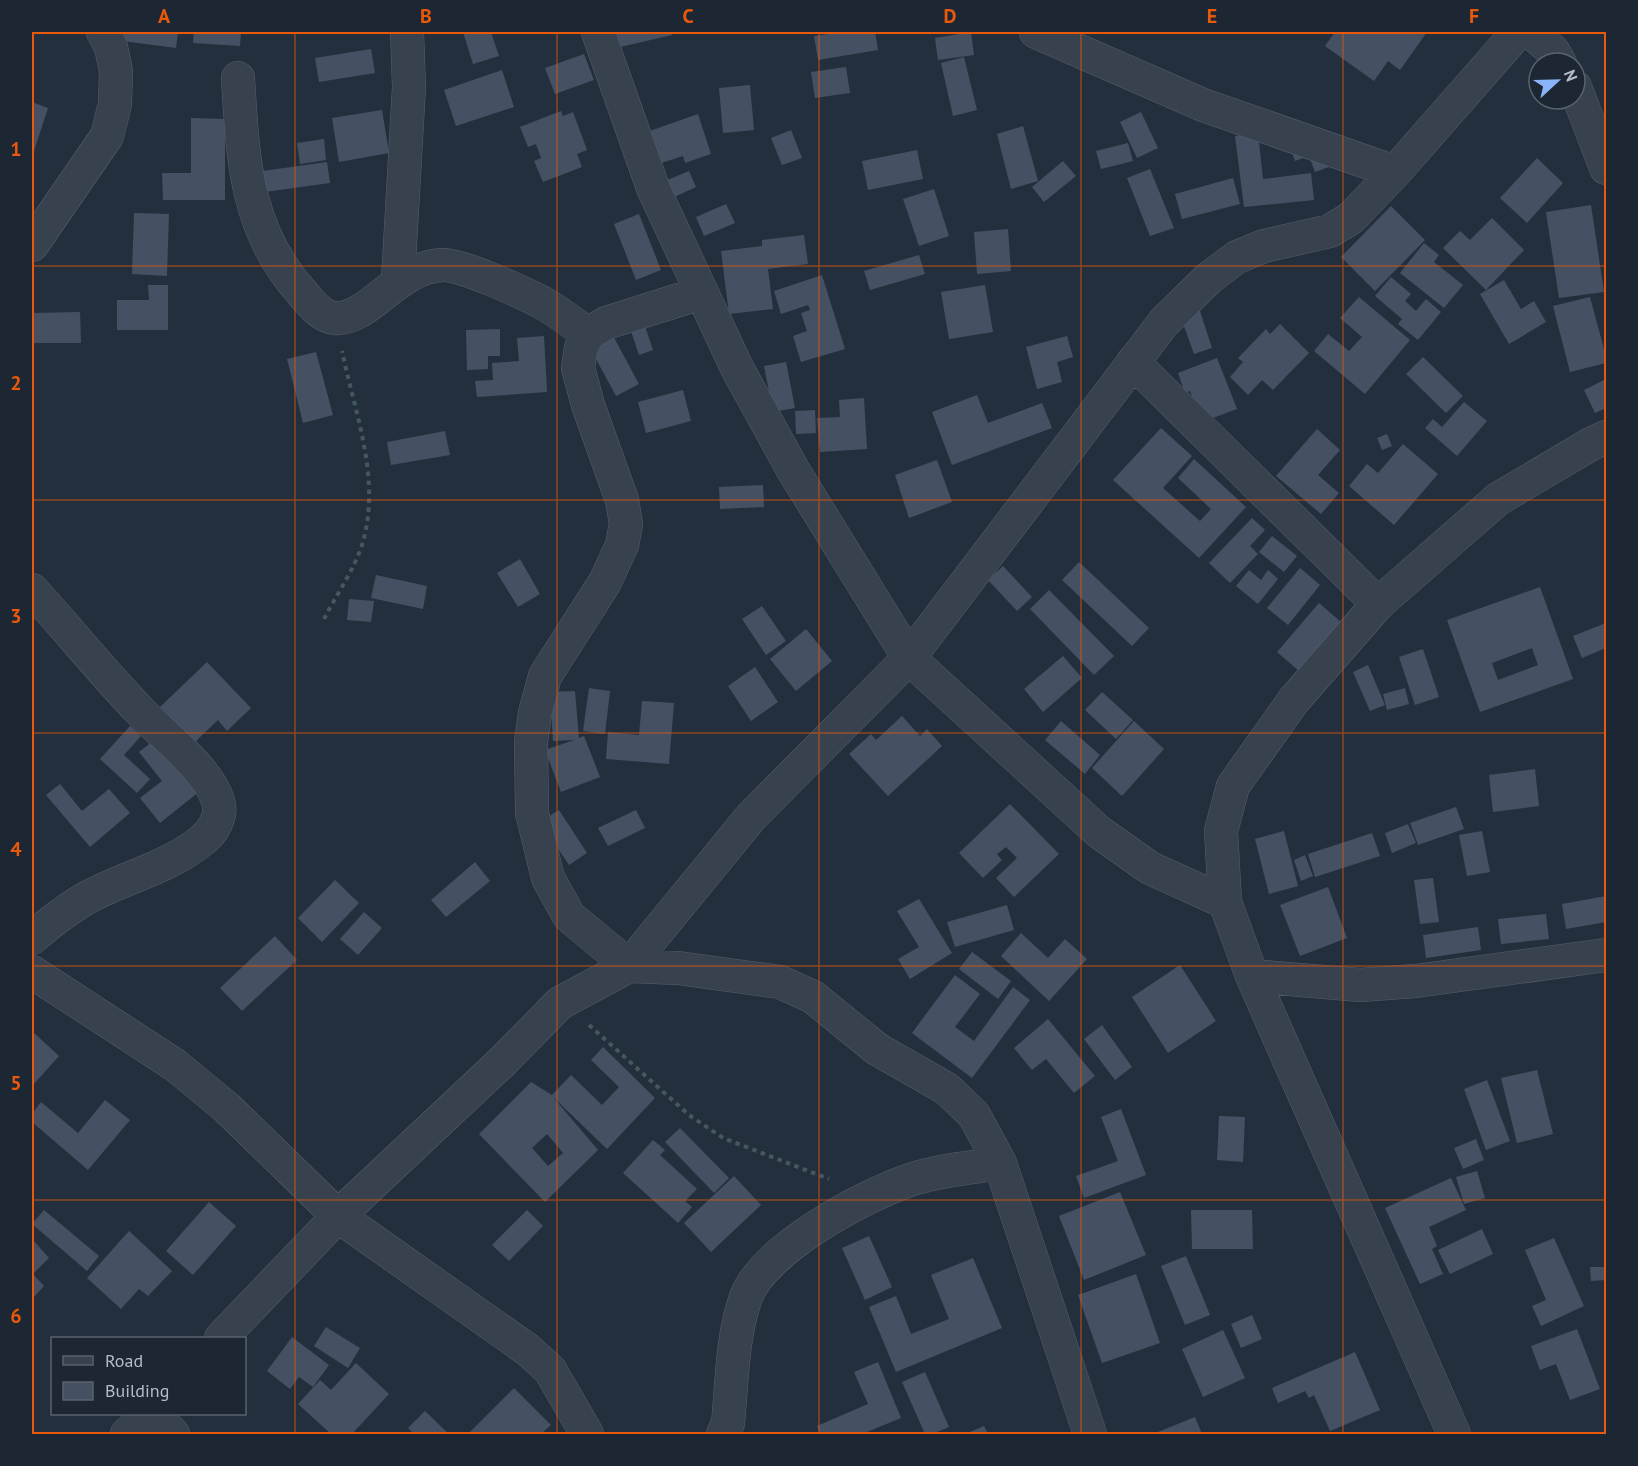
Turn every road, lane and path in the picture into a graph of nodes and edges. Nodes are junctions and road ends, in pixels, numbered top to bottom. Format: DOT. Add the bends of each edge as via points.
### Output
graph roads {
  1 [pos="103,32"];
  2 [pos="407,32"];
  3 [pos="598,32"];
  4 [pos="1036,32"];
  5 [pos="1518,32"];
  6 [pos="1531,32"];
  7 [pos="1553,51"];
  8 [pos="238,78"];
  9 [pos="1584,111"];
  10 [pos="1606,168"];
  11 [pos="1395,172"];
  12 [pos="32,245"];
  13 [pos="398,280"];
  14 [pos="701,293"];
  15 [pos="335,318"];
  16 [pos="588,334"];
  17 [pos="1133,362"];
  18 [pos="1606,437"];
  19 [pos="32,590"];
  20 [pos="1378,604"];
  21 [pos="324,619"];
  22 [pos="909,658"];
  23 [pos="1225,902"];
  24 [pos="32,938"];
  25 [pos="1606,955"];
  26 [pos="629,966"];
  27 [pos="32,972"];
  28 [pos="1252,976"];
  29 [pos="560,1003"];
  30 [pos="1000,1163"];
  31 [pos="868,1200"];
  32 [pos="338,1216"];
  33 [pos="221,1337"];
  34 [pos="146,1415"];
  35 [pos="155,1415"];
  36 [pos="127,1434"];
  37 [pos="173,1434"];
  38 [pos="587,1434"];
  39 [pos="723,1434"];
  40 [pos="1090,1434"];
  41 [pos="1454,1434"];
  1 -- 12 [label="street" via="116,71 115,104 107,136"];
  2 -- 13 [label="street" via="409,87"];
  3 -- 14 [label="street" via="653,188"];
  4 -- 11 [label="street" via="1203,105"];
  5 -- 11 [label="street"];
  6 -- 7 [label="street"];
  8 -- 15 [label="street" via="247,181 260,227 281,269 319,312"];
  9 -- 10 [label="street"];
  11 -- 17 [label="street" via="1352,218 1330,231 1264,246 1237,257 1164,322"];
  13 -- 15 [label="street" via="355,313"];
  13 -- 16 [label="street" via="424,266 445,265 544,303"];
  14 -- 16 [label="street" via="606,323"];
  14 -- 22 [label="street" via="793,470"];
  15 -- 21 [label="path" via="363,442 370,504 361,545"];
  16 -- 26 [label="street" via="578,368 622,500 626,524 622,545 605,582 545,676 531,742 532,813 548,879 569,916"];
  17 -- 20 [label="street"];
  17 -- 22 [label="street"];
  18 -- 20 [label="street" via="1498,499"];
  19 -- 24 [label="street" via="189,760 218,801 220,813 202,841 144,873 84,899"];
  20 -- 23 [label="street" via="1294,700 1233,786 1221,831"];
  22 -- 23 [label="street" via="1099,832 1150,868"];
  22 -- 26 [label="street" via="751,817"];
  23 -- 28 [label="street"];
  25 -- 28 [label="street" via="1360,985"];
  26 -- 29 [label="street"];
  26 -- 30 [label="street" via="678,968 780,982 813,997 877,1049 947,1089 974,1115"];
  27 -- 32 [label="street" via="175,1065 227,1108"];
  28 -- 41 [label="street"];
  29 -- 31 [label="path" via="605,1038 689,1115 723,1138 812,1170"];
  29 -- 32 [label="street"];
  30 -- 31 [label="street" via="911,1179"];
  30 -- 40 [label="street"];
  31 -- 39 [label="street" via="808,1231 767,1265 747,1295 738,1330 728,1423"];
  32 -- 33 [label="street"];
  32 -- 38 [label="street" via="528,1350 550,1370"];
  34 -- 36 [label="street"];
  35 -- 37 [label="street"];
}
